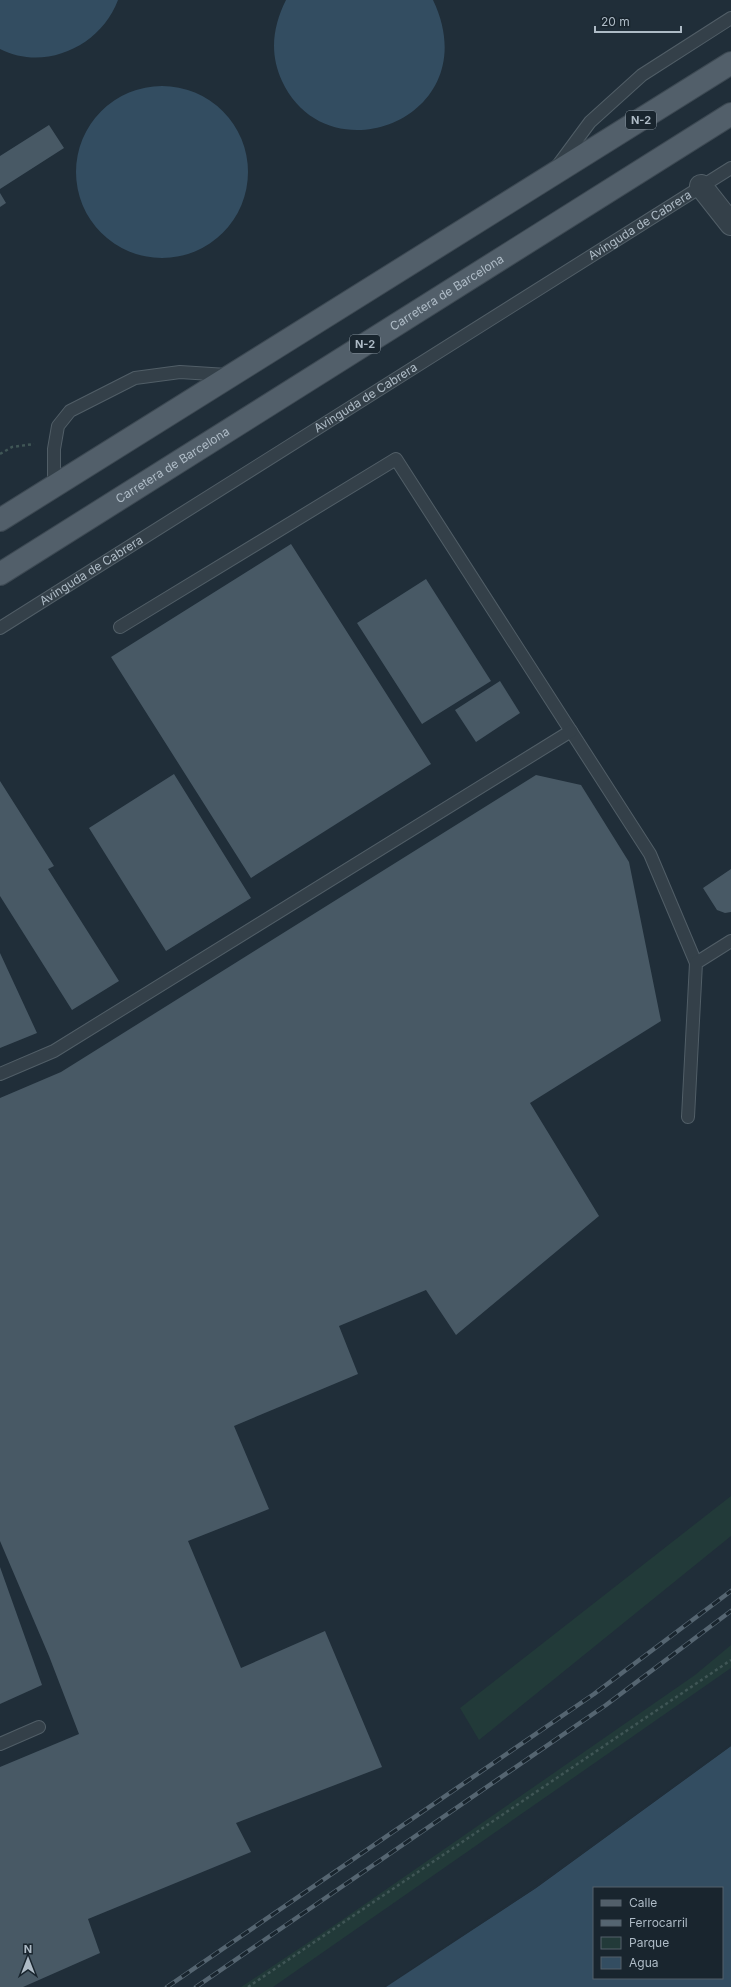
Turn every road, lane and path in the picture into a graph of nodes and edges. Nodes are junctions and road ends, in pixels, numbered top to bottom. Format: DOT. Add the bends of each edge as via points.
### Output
graph roads {
  1 [pos="731,18"];
  2 [pos="731,63"];
  3 [pos="731,114"];
  4 [pos="731,168"];
  5 [pos="551,176"];
  6 [pos="702,186"];
  7 [pos="731,224"];
  8 [pos="230,376"];
  9 [pos="56,441"];
  10 [pos="0,454"];
  11 [pos="54,486"];
  12 [pos="0,520"];
  13 [pos="0,574"];
  14 [pos="120,626"];
  15 [pos="0,628"];
  16 [pos="571,731"];
  17 [pos="731,941"];
  18 [pos="696,963"];
  19 [pos="0,1074"];
  20 [pos="688,1117"];
  21 [pos="731,1660"];
  22 [pos="39,1727"];
  23 [pos="0,1744"];
  24 [pos="248,1987"];
  1 -- 5 [label="lane" via="642,75 590,122"];
  2 -- 5 [label="main road, N-2"];
  3 -- 13 [label="main road, Carretera de Barcelona / N-2"];
  4 -- 6 [label="lane, Avinguda de Cabrera"];
  5 -- 8 [label="main road, N-2"];
  6 -- 7 [label="street"];
  6 -- 15 [label="lane, Avinguda de Cabrera"];
  8 -- 9 [label="lane" via="180,372 134,378 70,411 58,426"];
  8 -- 11 [label="main road, N-2"];
  9 -- 10 [label="path" via="12,447"];
  9 -- 11 [label="lane"];
  11 -- 12 [label="main road, N-2"];
  14 -- 16 [label="lane" via="396,459"];
  16 -- 18 [label="lane" via="650,854"];
  16 -- 19 [label="lane" via="54,1051"];
  17 -- 18 [label="lane"];
  18 -- 20 [label="lane"];
  21 -- 24 [label="path"];
  22 -- 23 [label="lane"];
}
